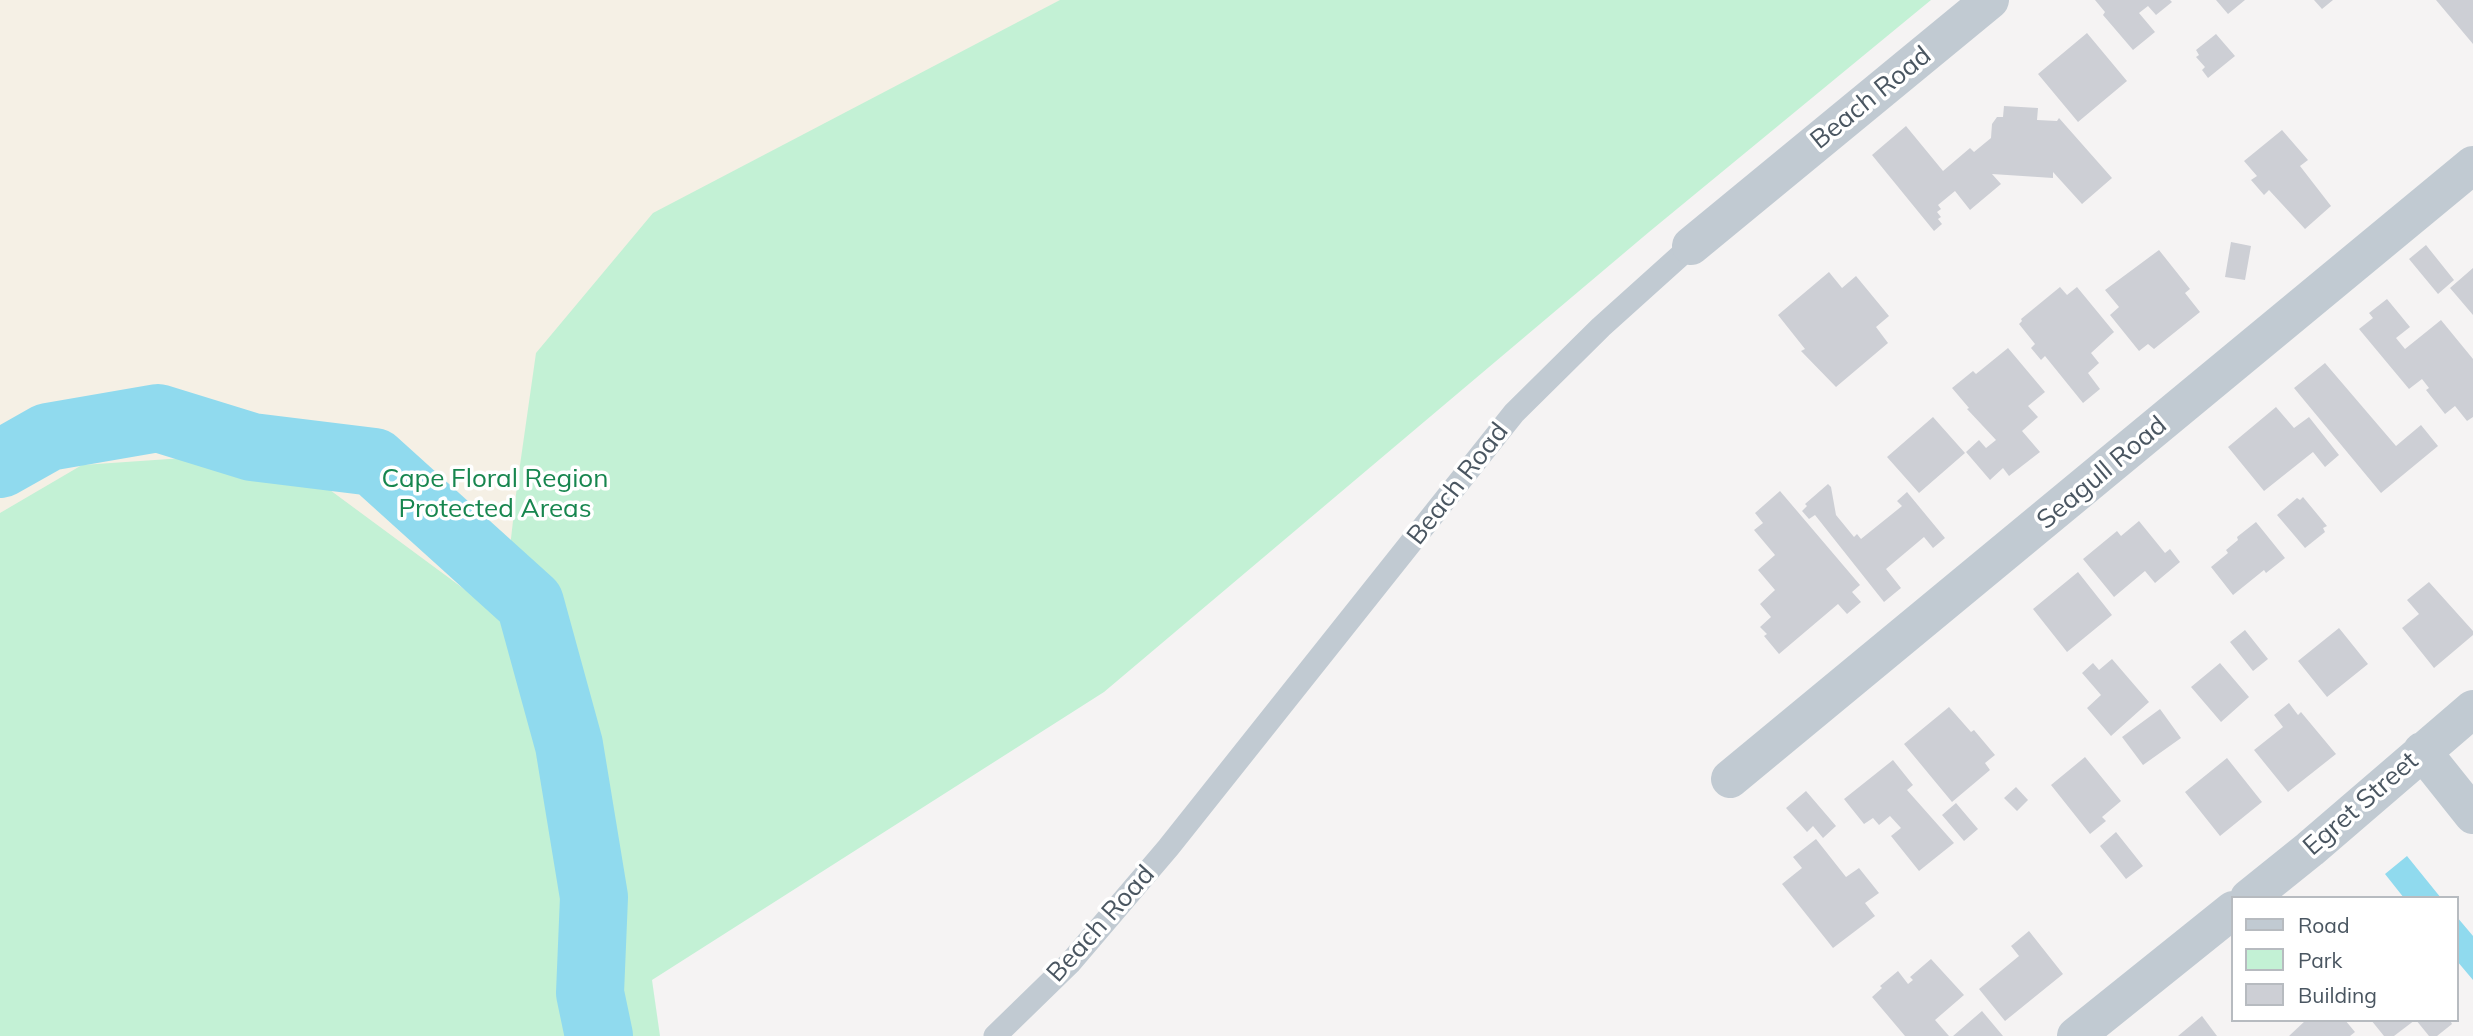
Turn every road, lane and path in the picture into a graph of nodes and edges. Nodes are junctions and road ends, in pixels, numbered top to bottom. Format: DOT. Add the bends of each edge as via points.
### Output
graph roads {
  1 [pos="1990,0"];
  2 [pos="2473,165"];
  3 [pos="1691,246"];
  4 [pos="2473,709"];
  5 [pos="2422,751"];
  6 [pos="1730,779"];
  7 [pos="2473,815"];
  8 [pos="2251,896"];
  9 [pos="2232,911"];
  10 [pos="995,1036"];
  11 [pos="2076,1036"];
  1 -- 3 [label="street, Beach Road"];
  2 -- 6 [label="street, Seagull Road"];
  3 -- 10 [label="lane, Beach Road" via="1514,413 1168,848 1070,963"];
  4 -- 5 [label="street, Egret Street"];
  5 -- 7 [label="street"];
  5 -- 8 [label="street, Egret Street"];
  9 -- 11 [label="street"];
}
